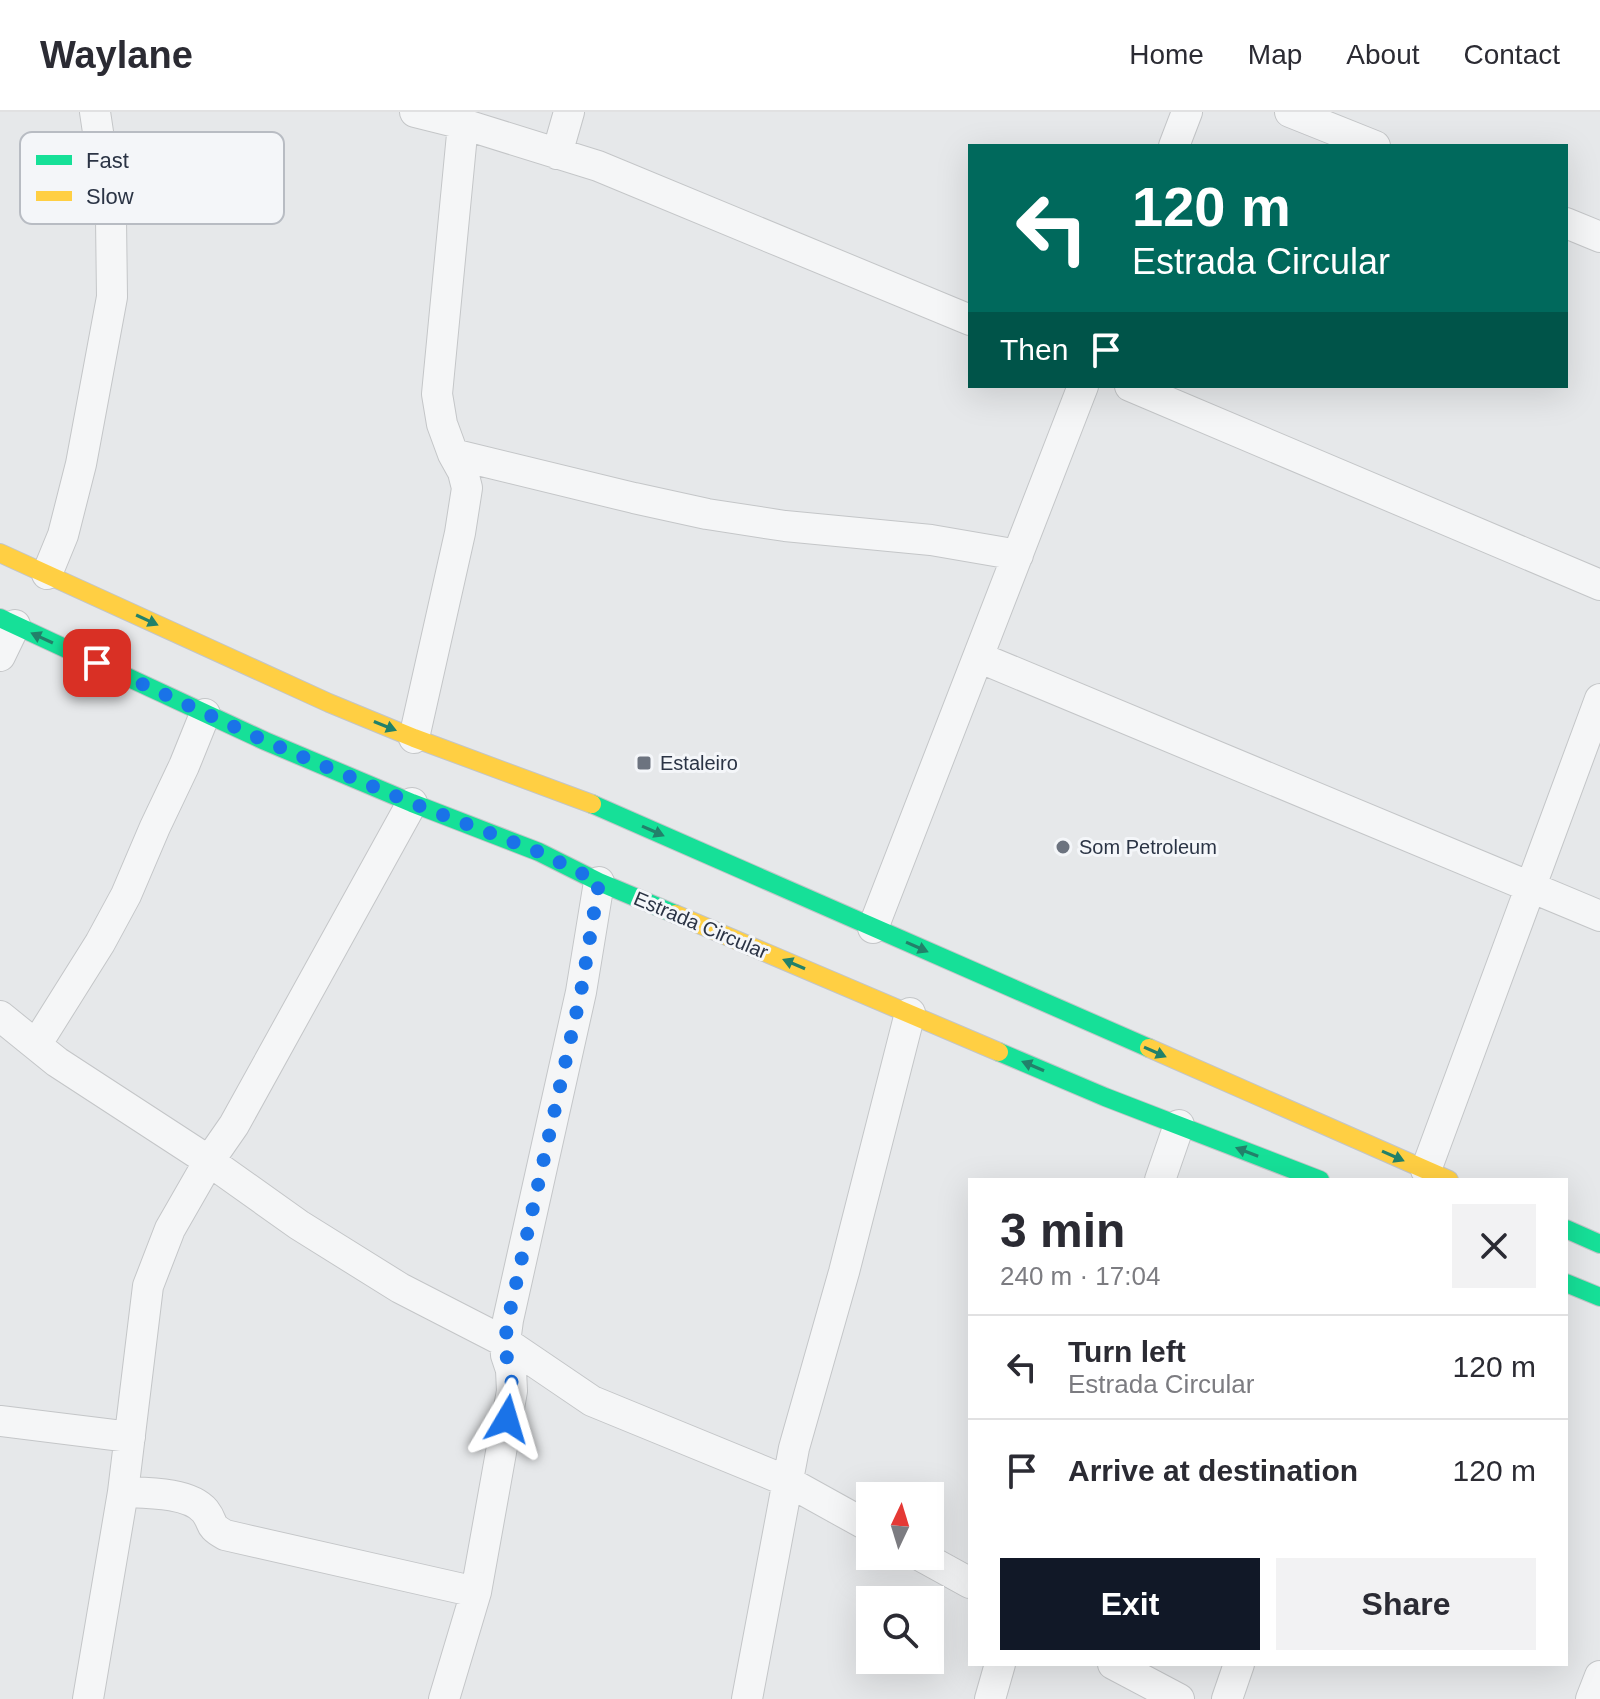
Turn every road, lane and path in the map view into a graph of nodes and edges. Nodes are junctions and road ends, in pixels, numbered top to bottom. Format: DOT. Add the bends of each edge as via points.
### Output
graph roads {
  1 [pos="95,112"];
  2 [pos="415,112"];
  3 [pos="569,112"];
  4 [pos="1187,112"];
  5 [pos="1290,112"];
  6 [pos="463,124"];
  7 [pos="98,132"];
  8 [pos="1175,144"];
  9 [pos="1370,144"];
  10 [pos="557,154"];
  11 [pos="111,224"];
  12 [pos="1568,224"];
  13 [pos="1600,237"];
  14 [pos="968,319"];
  15 [pos="1082,388"];
  16 [pos="1135,388"];
  17 [pos="453,454"];
  18 [pos="0,553"];
  19 [pos="1018,555"];
  20 [pos="47,574"];
  21 [pos="1600,585"];
  22 [pos="8,622"];
  23 [pos="0,656"];
  24 [pos="978,657"];
  25 [pos="1600,699"];
  26 [pos="205,714"];
  27 [pos="414,738"];
  28 [pos="412,803"];
  29 [pos="599,882"];
  30 [pos="1531,888"];
  31 [pos="1600,916"];
  32 [pos="873,928"];
  33 [pos="910,1013"];
  34 [pos="0,1016"];
  35 [pos="36,1045"];
  36 [pos="1179,1125"];
  37 [pos="209,1161"];
  38 [pos="1437,1175"];
  39 [pos="1161,1178"];
  40 [pos="1315,1178"];
  41 [pos="1568,1230"];
  42 [pos="1600,1244"];
  43 [pos="1568,1284"];
  44 [pos="1600,1297"];
  45 [pos="505,1342"];
  46 [pos="0,1421"];
  47 [pos="130,1437"];
  48 [pos="787,1481"];
  49 [pos="123,1492"];
  50 [pos="856,1519"];
  51 [pos="944,1569"];
  52 [pos="968,1582"];
  53 [pos="476,1592"];
  54 [pos="999,1666"];
  55 [pos="1117,1666"];
  56 [pos="1238,1666"];
  57 [pos="1600,1676"];
  58 [pos="88,1699"];
  59 [pos="444,1699"];
  60 [pos="747,1699"];
  61 [pos="990,1699"];
  62 [pos="1179,1699"];
  63 [pos="1227,1699"];
  64 [pos="1591,1699"];
  1 -- 7 [label="street"];
  2 -- 6 [label="street"];
  3 -- 10 [label="street"];
  4 -- 8 [label="street"];
  5 -- 9 [label="street"];
  6 -- 10 [label="street"];
  6 -- 17 [label="street" via="437,394"];
  10 -- 14 [label="street" via="598,166"];
  11 -- 20 [label="street" via="112,297 81,464"];
  12 -- 13 [label="street"];
  15 -- 19 [label="street"];
  16 -- 21 [label="street"];
  17 -- 19 [label="street" via="707,514"];
  17 -- 27 [label="street" via="467,488"];
  18 -- 20 [label="main road"];
  19 -- 24 [label="street"];
  20 -- 27 [label="main road, one-way"];
  22 -- 23 [label="street"];
  26 -- 22 [label="main road, Estrada Circular, one-way"];
  24 -- 30 [label="street"];
  24 -- 32 [label="street"];
  25 -- 30 [label="street"];
  26 -- 28 [label="main road, Estrada Circular"];
  26 -- 35 [label="street" via="126,895"];
  27 -- 32 [label="main road, one-way" via="582,800"];
  28 -- 29 [label="main road, Estrada Circular" via="539,852"];
  28 -- 37 [label="street"];
  33 -- 29 [label="main road, Estrada Circular, one-way"];
  29 -- 45 [label="street" via="581,992"];
  30 -- 31 [label="street"];
  30 -- 38 [label="street"];
  32 -- 38 [label="main road, one-way"];
  36 -- 33 [label="main road, Estrada Circular, one-way"];
  33 -- 48 [label="street"];
  34 -- 35 [label="street"];
  35 -- 37 [label="street"];
  36 -- 39 [label="street"];
  40 -- 36 [label="main road, Estrada Circular, one-way"];
  37 -- 45 [label="street" via="400,1288"];
  37 -- 47 [label="street" via="170,1229 148,1286"];
  41 -- 42 [label="main road"];
  43 -- 44 [label="main road"];
  45 -- 48 [label="street" via="592,1401"];
  45 -- 53 [label="street" via="512,1391"];
  46 -- 47 [label="street"];
  47 -- 49 [label="street"];
  48 -- 50 [label="street"];
  48 -- 60 [label="street"];
  49 -- 53 [label="street" via="190,1501 204,1509 214,1529 225,1535"];
  49 -- 58 [label="street"];
  51 -- 52 [label="street"];
  53 -- 59 [label="street"];
  54 -- 61 [label="street"];
  55 -- 62 [label="street"];
  56 -- 63 [label="street"];
  57 -- 64 [label="street"];
}
